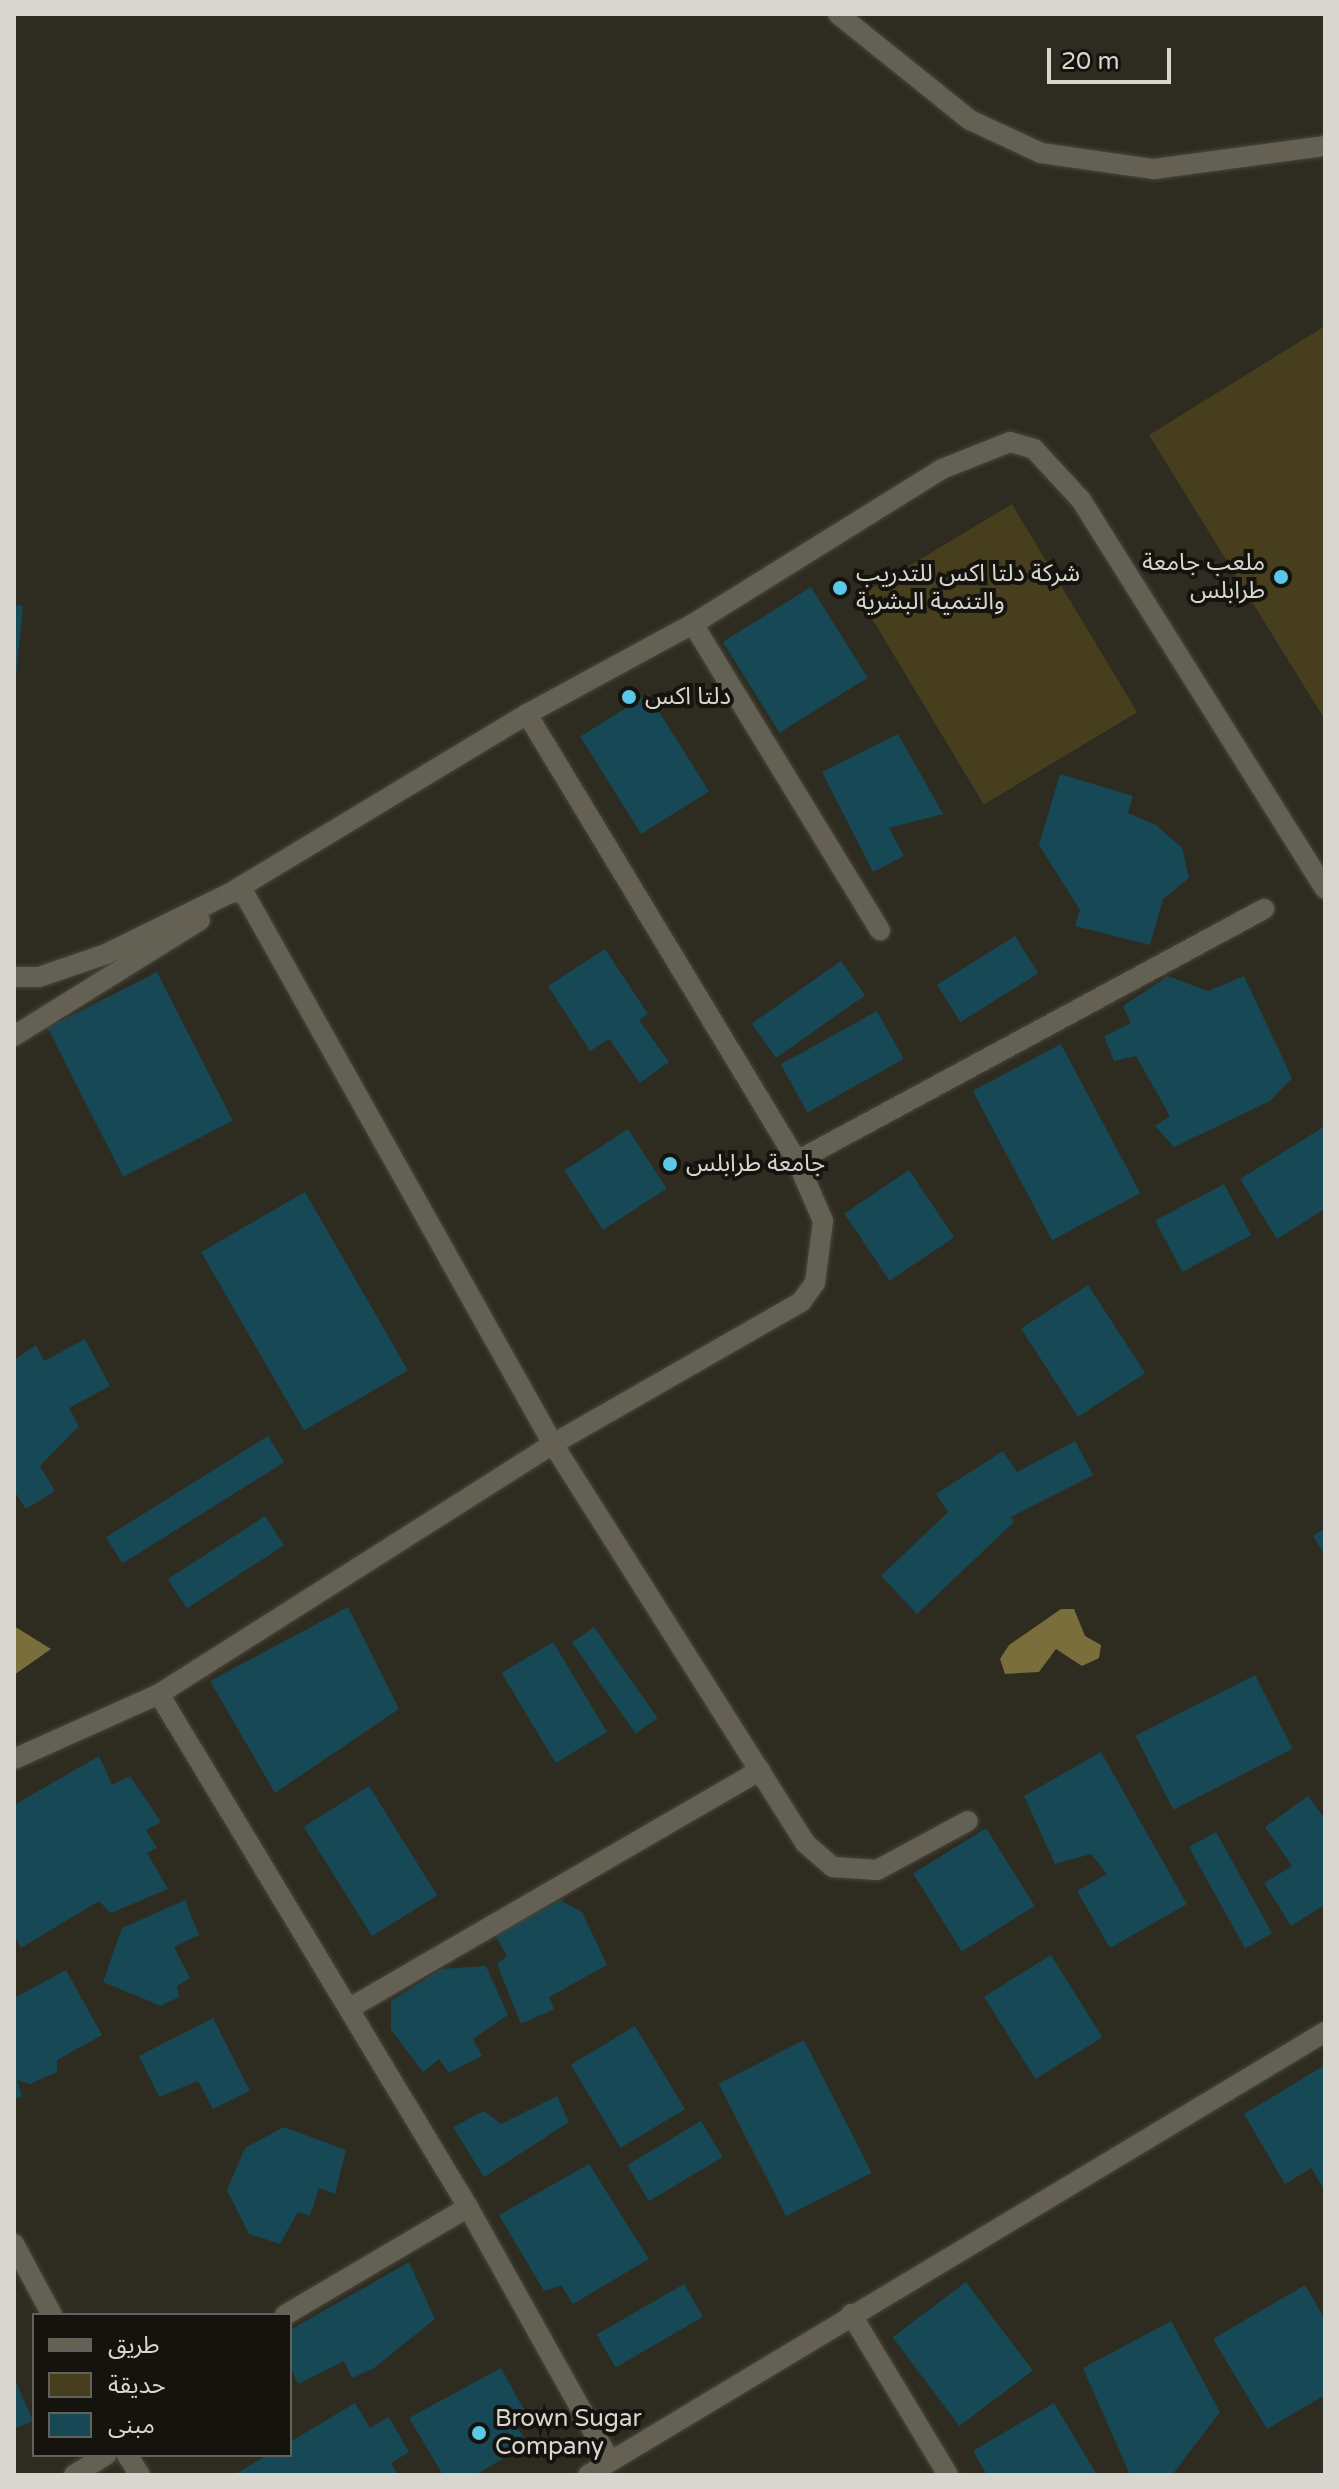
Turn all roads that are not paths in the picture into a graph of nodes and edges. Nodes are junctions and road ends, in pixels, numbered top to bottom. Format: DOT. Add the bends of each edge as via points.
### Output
graph roads {
  1 [pos="838,14"];
  2 [pos="1325,146"];
  3 [pos="693,624"];
  4 [pos="527,714"];
  5 [pos="1325,889"];
  6 [pos="238,892"];
  7 [pos="1264,909"];
  8 [pos="880,930"];
  9 [pos="14,977"];
  10 [pos="14,1036"];
  11 [pos="797,1161"];
  12 [pos="553,1444"];
  13 [pos="159,1694"];
  14 [pos="14,1759"];
  15 [pos="760,1770"];
  16 [pos="968,1821"];
  17 [pos="350,2008"];
  18 [pos="1325,2032"];
  19 [pos="468,2207"];
  20 [pos="14,2244"];
  21 [pos="51,2313"];
  22 [pos="288,2313"];
  23 [pos="851,2314"];
  24 [pos="103,2457"];
  25 [pos="128,2457"];
  26 [pos="609,2459"];
  27 [pos="74,2475"];
  28 [pos="140,2475"];
  29 [pos="588,2475"];
  30 [pos="948,2475"];
  1 -- 2 [label="street" via="970,120 1041,153 1154,169"];
  3 -- 4 [label="street"];
  3 -- 5 [label="street" via="942,469 1010,442 1034,449 1081,500"];
  3 -- 8 [label="street"];
  4 -- 6 [label="street"];
  4 -- 11 [label="street"];
  6 -- 9 [label="street" via="106,954 39,977"];
  6 -- 10 [label="street"];
  6 -- 12 [label="street"];
  7 -- 11 [label="street"];
  11 -- 12 [label="street" via="823,1221 815,1283 801,1302"];
  12 -- 13 [label="street"];
  12 -- 15 [label="street"];
  13 -- 14 [label="street"];
  13 -- 17 [label="street"];
  15 -- 16 [label="street" via="805,1843 833,1867 877,1870"];
  15 -- 17 [label="street"];
  17 -- 19 [label="street"];
  18 -- 23 [label="street"];
  19 -- 22 [label="street"];
  19 -- 26 [label="street"];
  20 -- 21 [label="street"];
  23 -- 26 [label="street"];
  23 -- 30 [label="street"];
  24 -- 27 [label="street"];
  25 -- 28 [label="street"];
  26 -- 29 [label="street"];
}
